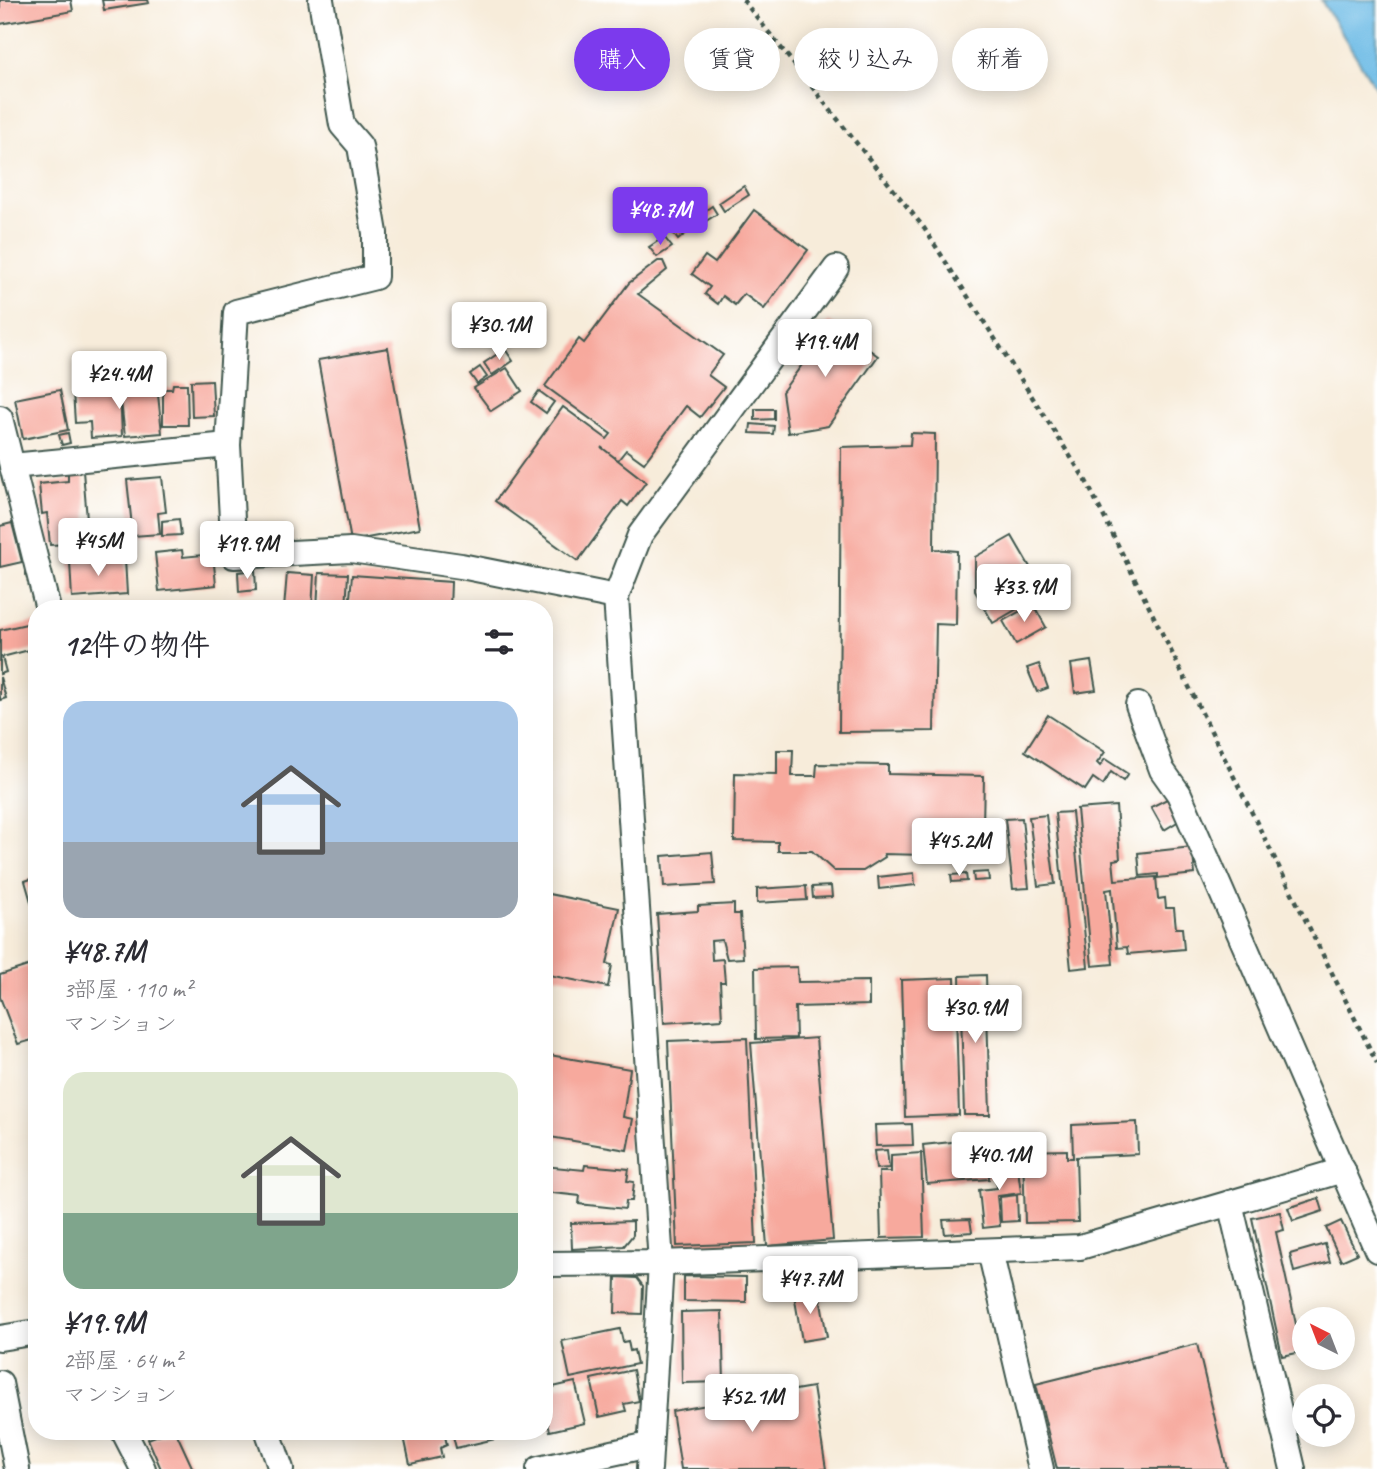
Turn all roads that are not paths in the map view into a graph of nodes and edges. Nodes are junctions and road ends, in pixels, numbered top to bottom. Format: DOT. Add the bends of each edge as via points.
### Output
graph roads {
  1 [pos="321,0"];
  2 [pos="836,268"];
  3 [pos="0,418"];
  4 [pos="228,445"];
  5 [pos="12,466"];
  6 [pos="616,597"];
  7 [pos="46,600"];
  8 [pos="1138,705"];
  9 [pos="1343,1170"];
  10 [pos="1230,1203"];
  11 [pos="1377,1250"];
  12 [pos="990,1251"];
  13 [pos="661,1263"];
  14 [pos="553,1264"];
  15 [pos="28,1333"];
  16 [pos="0,1338"];
  17 [pos="0,1383"];
  18 [pos="128,1440"];
  19 [pos="271,1440"];
  20 [pos="649,1457"];
  21 [pos="17,1469"];
  22 [pos="143,1469"];
  23 [pos="281,1469"];
  24 [pos="539,1469"];
  25 [pos="1041,1469"];
  26 [pos="1293,1469"];
  1 -- 4 [label="street" via="342,125 360,146 375,233 375,277 236,312"];
  2 -- 6 [label="street" via="640,534"];
  3 -- 5 [label="street"];
  4 -- 5 [label="street"];
  4 -- 6 [label="street" via="234,556 351,550"];
  5 -- 7 [label="street"];
  6 -- 13 [label="street"];
  8 -- 9 [label="street" via="1162,770 1179,794"];
  9 -- 10 [label="street"];
  9 -- 11 [label="street"];
  10 -- 12 [label="street" via="1080,1247"];
  10 -- 26 [label="street"];
  12 -- 13 [label="street"];
  12 -- 25 [label="street"];
  13 -- 14 [label="street"];
  13 -- 20 [label="street"];
  15 -- 16 [label="street"];
  17 -- 21 [label="street"];
  18 -- 22 [label="street"];
  19 -- 23 [label="street"];
  20 -- 24 [label="street"];
}
